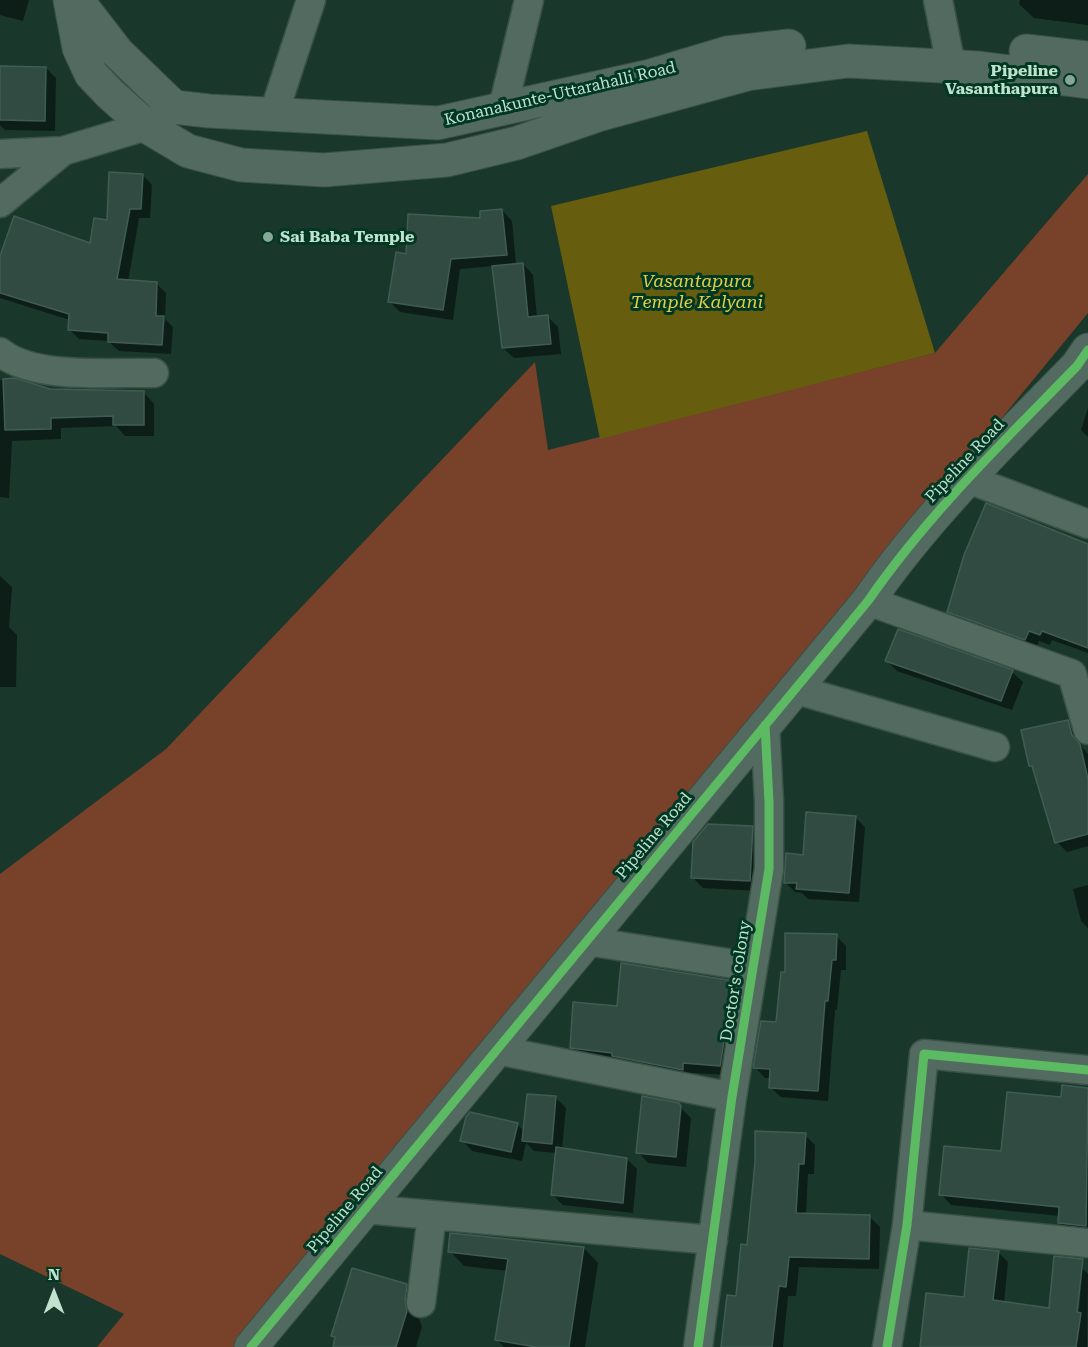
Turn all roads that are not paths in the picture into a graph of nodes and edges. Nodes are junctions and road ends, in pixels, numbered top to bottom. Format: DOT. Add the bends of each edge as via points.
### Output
graph roads {
  1 [pos="70,0"];
  2 [pos="77,0"];
  3 [pos="310,0"];
  4 [pos="529,0"];
  5 [pos="938,0"];
  6 [pos="949,54"];
  7 [pos="1088,58"];
  8 [pos="1088,82"];
  9 [pos="174,107"];
  10 [pos="503,108"];
  11 [pos="274,113"];
  12 [pos="438,123"];
  13 [pos="146,126"];
  14 [pos="63,151"];
  15 [pos="0,154"];
  16 [pos="447,160"];
  17 [pos="0,203"];
  18 [pos="0,352"];
  19 [pos="1084,362"];
  20 [pos="154,373"];
  21 [pos="968,478"];
  22 [pos="1088,524"];
  23 [pos="868,601"];
  24 [pos="1080,676"];
  25 [pos="794,689"];
  26 [pos="765,725"];
  27 [pos="1088,730"];
  28 [pos="995,747"];
  29 [pos="587,941"];
  30 [pos="753,967"];
  31 [pos="497,1050"];
  32 [pos="1088,1070"];
  33 [pos="732,1097"];
  34 [pos="365,1209"];
  35 [pos="432,1215"];
  36 [pos="907,1225"];
  37 [pos="713,1240"];
  38 [pos="1088,1243"];
  39 [pos="421,1303"];
  40 [pos="251,1347"];
  41 [pos="698,1347"];
  42 [pos="887,1347"];
  1 -- 13 [label="main road" via="80,48 91,74"];
  2 -- 9 [label="main road" via="124,60"];
  3 -- 11 [label="street"];
  4 -- 10 [label="street"];
  5 -- 6 [label="street"];
  6 -- 7 [label="main road, Konanakunte-Uttarahalli Road"];
  6 -- 8 [label="main road"];
  6 -- 10 [label="main road, Konanakunte-Uttarahalli Road" via="896,40 727,53 650,76"];
  6 -- 16 [label="main road" via="753,73"];
  9 -- 11 [label="main road, Konanakunte-Uttarahalli Road"];
  9 -- 13 [label="street"];
  10 -- 12 [label="main road, Konanakunte-Uttarahalli Road"];
  11 -- 12 [label="main road, Konanakunte-Uttarahalli Road"];
  12 -- 16 [label="main road"];
  13 -- 14 [label="street"];
  13 -- 16 [label="main road" via="188,151 241,165 324,170"];
  14 -- 15 [label="street"];
  14 -- 17 [label="street"];
  18 -- 20 [label="street" via="11,361 41,369"];
  19 -- 21 [label="main road, Pipeline Road"];
  21 -- 22 [label="street"];
  21 -- 23 [label="main road, Pipeline Road" via="900,555"];
  23 -- 24 [label="street"];
  23 -- 25 [label="main road, Pipeline Road"];
  24 -- 27 [label="street"];
  25 -- 26 [label="main road, Pipeline Road"];
  25 -- 28 [label="street"];
  26 -- 29 [label="main road, Pipeline Road"];
  26 -- 30 [label="street, Doctor's colony" via="769,869"];
  29 -- 30 [label="street"];
  29 -- 31 [label="main road, Pipeline Road"];
  30 -- 33 [label="street, Doctor's colony"];
  31 -- 33 [label="street"];
  31 -- 34 [label="main road, Pipeline Road"];
  32 -- 36 [label="street" via="924,1054"];
  33 -- 37 [label="street, Doctor's colony"];
  34 -- 35 [label="street"];
  34 -- 40 [label="main road, Pipeline Road"];
  35 -- 37 [label="street"];
  35 -- 39 [label="street"];
  36 -- 38 [label="street"];
  36 -- 42 [label="street"];
  37 -- 41 [label="street, Doctor's colony"];
}
